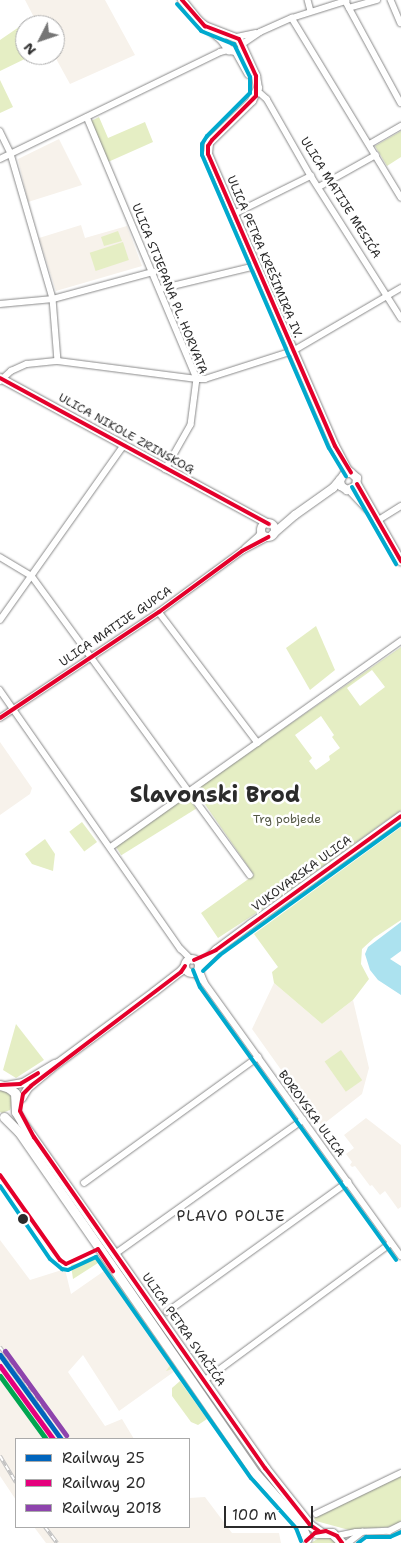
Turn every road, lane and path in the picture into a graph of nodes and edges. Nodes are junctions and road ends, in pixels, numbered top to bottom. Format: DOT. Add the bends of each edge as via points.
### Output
graph roads {
  1 [pos="182,0"];
  2 [pos="308,0"];
  3 [pos="346,0"];
  4 [pos="377,0"];
  5 [pos="390,0"];
  6 [pos="349,8"];
  7 [pos="398,8"];
  8 [pos="310,12"];
  9 [pos="292,18"];
  10 [pos="401,23"];
  11 [pos="205,26"];
  12 [pos="260,32"];
  13 [pos="235,37"];
  14 [pos="233,48"];
  15 [pos="258,90"];
  16 [pos="401,103"];
  17 [pos="87,117"];
  18 [pos="401,126"];
  19 [pos="0,131"];
  20 [pos="370,144"];
  21 [pos="11,154"];
  22 [pos="376,155"];
  23 [pos="0,159"];
  24 [pos="311,176"];
  25 [pos="319,187"];
  26 [pos="401,197"];
  27 [pos="234,214"];
  28 [pos="256,266"];
  29 [pos="153,272"];
  30 [pos="401,288"];
  31 [pos="160,289"];
  32 [pos="387,296"];
  33 [pos="53,298"];
  34 [pos="0,304"];
  35 [pos="401,318"];
  36 [pos="293,351"];
  37 [pos="58,361"];
  38 [pos="0,379"];
  39 [pos="197,380"];
  40 [pos="123,446"];
  41 [pos="335,446"];
  42 [pos="166,469"];
  43 [pos="351,473"];
  44 [pos="340,479"];
  45 [pos="357,484"];
  46 [pos="348,490"];
  47 [pos="318,500"];
  48 [pos="401,506"];
  49 [pos="241,509"];
  50 [pos="295,515"];
  51 [pos="377,520"];
  52 [pos="270,524"];
  53 [pos="261,530"];
  54 [pos="271,536"];
  55 [pos="242,552"];
  56 [pos="0,557"];
  57 [pos="401,561"];
  58 [pos="32,576"];
  59 [pos="159,612"];
  60 [pos="0,620"];
  61 [pos="401,641"];
  62 [pos="92,656"];
  63 [pos="0,690"];
  64 [pos="14,711"];
  65 [pos="0,718"];
  66 [pos="258,743"];
  67 [pos="190,791"];
  68 [pos="401,816"];
  69 [pos="111,846"];
  70 [pos="250,875"];
  71 [pos="216,950"];
  72 [pos="189,962"];
  73 [pos="196,970"];
  74 [pos="154,992"];
  75 [pos="258,1057"];
  76 [pos="57,1064"];
  77 [pos="1,1084"];
  78 [pos="16,1085"];
  79 [pos="19,1106"];
  80 [pos="1,1118"];
  81 [pos="303,1120"];
  82 [pos="348,1182"];
  83 [pos="84,1183"];
  84 [pos="392,1243"];
  85 [pos="115,1254"];
  86 [pos="401,1256"];
  87 [pos="167,1312"];
  88 [pos="204,1381"];
  89 [pos="401,1473"];
  90 [pos="316,1514"];
  91 [pos="401,1526"];
  92 [pos="319,1531"];
  93 [pos="364,1531"];
  94 [pos="340,1540"];
  95 [pos="306,1541"];
  96 [pos="348,1543"];
  1 -- 11 [label="main road"];
  2 -- 8 [label="street"];
  3 -- 6 [label="street"];
  3 -- 8 [label="street"];
  4 -- 6 [label="street"];
  5 -- 7 [label="street"];
  6 -- 16 [label="street"];
  7 -- 10 [label="street"];
  8 -- 9 [label="street"];
  9 -- 12 [label="street"];
  9 -- 20 [label="street"];
  11 -- 13 [label="main road"];
  11 -- 14 [label="main road"];
  12 -- 13 [label="street"];
  12 -- 14 [label="street"];
  13 -- 14 [label="main road"];
  13 -- 14 [label="main road" via="227,39"];
  14 -- 15 [label="main road, ULICA MATIJE MESIĆA" via="256,76"];
  14 -- 17 [label="street"];
  15 -- 24 [label="street, ULICA MATIJE MESIĆA" via="267,99"];
  15 -- 27 [label="main road, ULICA PETRA KREŠIMIRA IV." via="252,101 208,146 208,154"];
  17 -- 21 [label="street"];
  17 -- 29 [label="street, ULICA STJEPANA PL. HORVATA"];
  18 -- 20 [label="street"];
  19 -- 21 [label="street"];
  20 -- 22 [label="street"];
  21 -- 23 [label="street"];
  21 -- 33 [label="street"];
  22 -- 25 [label="street"];
  22 -- 26 [label="street"];
  24 -- 25 [label="street, ULICA MATIJE MESIĆA"];
  24 -- 27 [label="street"];
  25 -- 32 [label="street, ULICA MATIJE MESIĆA"];
  27 -- 28 [label="main road, ULICA PETRA KREŠIMIRA IV."];
  28 -- 31 [label="street"];
  28 -- 36 [label="main road, ULICA PETRA KREŠIMIRA IV."];
  29 -- 31 [label="street, ULICA STJEPANA PL. HORVATA"];
  29 -- 33 [label="street"];
  30 -- 32 [label="street"];
  31 -- 39 [label="street, ULICA STJEPANA PL. HORVATA"];
  32 -- 35 [label="street, ULICA MATIJE MESIĆA"];
  32 -- 36 [label="street"];
  33 -- 34 [label="street"];
  33 -- 37 [label="street"];
  36 -- 39 [label="street"];
  36 -- 41 [label="main road, ULICA PETRA KREŠIMIRA IV."];
  37 -- 38 [label="street" via="27,364"];
  37 -- 39 [label="street"];
  38 -- 40 [label="main road, ULICA NIKOLE ZRINSKOG"];
  39 -- 42 [label="street, ULICA STJEPANA PL. HORVATA" via="191,425"];
  40 -- 42 [label="main road, ULICA NIKOLE ZRINSKOG"];
  40 -- 58 [label="street"];
  41 -- 43 [label="main road, ULICA PETRA KREŠIMIRA IV."];
  41 -- 44 [label="main road, ULICA PETRA KREŠIMIRA IV."];
  42 -- 49 [label="main road, ULICA NIKOLE ZRINSKOG"];
  43 -- 44 [label="main road" via="345,473"];
  43 -- 45 [label="main road" via="356,476"];
  44 -- 46 [label="main road" via="341,486"];
  44 -- 47 [label="main road, ULICA MATIJE GUPCA"];
  45 -- 46 [label="main road"];
  45 -- 51 [label="main road"];
  46 -- 47 [label="main road, ULICA MATIJE GUPCA"];
  46 -- 51 [label="main road"];
  47 -- 50 [label="main road, ULICA MATIJE GUPCA"];
  48 -- 51 [label="street"];
  49 -- 52 [label="main road, ULICA NIKOLE ZRINSKOG"];
  49 -- 53 [label="main road, ULICA NIKOLE ZRINSKOG" via="258,523"];
  50 -- 52 [label="main road, ULICA MATIJE GUPCA"];
  50 -- 54 [label="main road, ULICA MATIJE GUPCA"];
  51 -- 57 [label="main road"];
  52 -- 53 [label="main road"];
  52 -- 54 [label="main road" via="274,530"];
  53 -- 54 [label="main road"];
  53 -- 55 [label="street, ULICA MATIJE GUPCA"];
  54 -- 55 [label="street, ULICA MATIJE GUPCA"];
  55 -- 59 [label="street, ULICA MATIJE GUPCA"];
  56 -- 58 [label="street"];
  58 -- 60 [label="street"];
  58 -- 62 [label="street"];
  59 -- 62 [label="street, ULICA MATIJE GUPCA"];
  59 -- 66 [label="street"];
  61 -- 66 [label="street"];
  62 -- 64 [label="street, ULICA MATIJE GUPCA"];
  62 -- 67 [label="street"];
  63 -- 64 [label="street"];
  64 -- 65 [label="street, ULICA MATIJE GUPCA"];
  64 -- 69 [label="street"];
  66 -- 67 [label="street"];
  67 -- 69 [label="street"];
  67 -- 70 [label="street"];
  68 -- 71 [label="main road, VUKOVARSKA ULICA"];
  69 -- 72 [label="street"];
  71 -- 72 [label="main road, VUKOVARSKA ULICA"];
  71 -- 73 [label="main road, VUKOVARSKA ULICA"];
  72 -- 73 [label="main road"];
  72 -- 73 [label="main road" via="188,972"];
  72 -- 74 [label="main road, VUKOVARSKA ULICA"];
  73 -- 74 [label="main road, VUKOVARSKA ULICA"];
  73 -- 75 [label="street, BOROVSKA ULICA"];
  74 -- 76 [label="main road, VUKOVARSKA ULICA"];
  75 -- 81 [label="street, BOROVSKA ULICA"];
  75 -- 83 [label="street"];
  76 -- 78 [label="main road, VUKOVARSKA ULICA"];
  76 -- 79 [label="main road, VUKOVARSKA ULICA" via="28,1088"];
  77 -- 78 [label="main road"];
  77 -- 79 [label="main road" via="16,1096"];
  78 -- 79 [label="main road"];
  79 -- 80 [label="main road"];
  79 -- 85 [label="main road, ULICA PETRA SVAČIĆA" via="34,1137"];
  80 -- 95 [label="main road, ULICA PETRA SVAČIĆA" via="25,1144 256,1474 301,1525"];
  81 -- 82 [label="street, BOROVSKA ULICA"];
  81 -- 85 [label="street"];
  82 -- 84 [label="street, BOROVSKA ULICA"];
  82 -- 87 [label="street"];
  84 -- 86 [label="street, BOROVSKA ULICA"];
  84 -- 88 [label="street"];
  85 -- 88 [label="main road, ULICA PETRA SVAČIĆA"];
  88 -- 92 [label="main road, ULICA PETRA SVAČIĆA" via="291,1502"];
  89 -- 90 [label="street"];
  91 -- 93 [label="street" via="389,1531"];
  92 -- 94 [label="main road" via="326,1531"];
  92 -- 95 [label="main road"];
  93 -- 94 [label="street"];
  93 -- 96 [label="street"];
}
